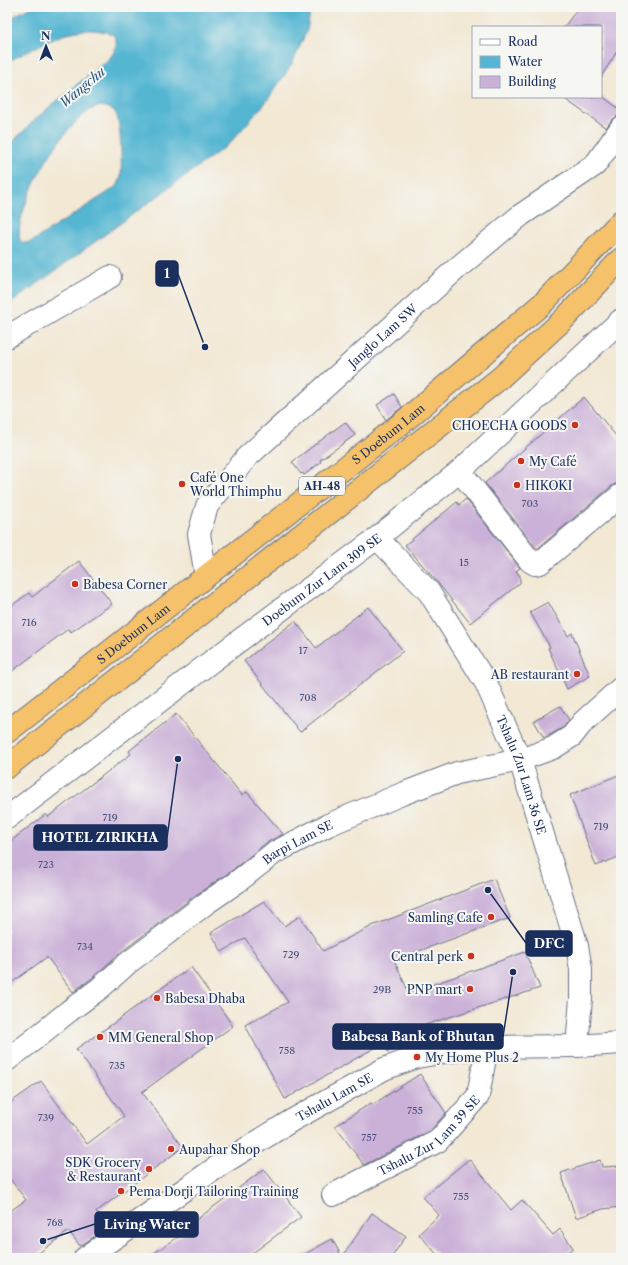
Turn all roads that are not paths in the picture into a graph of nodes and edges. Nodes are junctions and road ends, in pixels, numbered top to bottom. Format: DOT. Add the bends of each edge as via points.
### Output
graph roads {
  1 [pos="621,128"];
  2 [pos="621,221"];
  3 [pos="621,259"];
  4 [pos="110,277"];
  5 [pos="621,320"];
  6 [pos="7,337"];
  7 [pos="460,471"];
  8 [pos="621,496"];
  9 [pos="377,538"];
  10 [pos="206,576"];
  11 [pos="621,688"];
  12 [pos="7,732"];
  13 [pos="520,760"];
  14 [pos="7,767"];
  15 [pos="7,818"];
  16 [pos="621,1042"];
  17 [pos="577,1046"];
  18 [pos="487,1047"];
  19 [pos="7,1060"];
  20 [pos="332,1195"];
  21 [pos="85,1258"];
  1 -- 10 [label="street, Janglo Lam SW" via="594,165 521,215 455,270 247,457 207,506 200,534"];
  2 -- 10 [label="highway, S Doebum Lam / AH-48" via="543,303 402,423"];
  3 -- 14 [label="highway, S Doebum Lam / AH-48" via="564,319 498,379"];
  4 -- 6 [label="street"];
  5 -- 7 [label="street, Doebum Zur Lam 309 SE"];
  7 -- 8 [label="street" via="530,561 535,564 540,563"];
  7 -- 9 [label="street, Doebum Zur Lam 309 SE"];
  9 -- 13 [label="street, Tshalu Zur Lam 36 SE" via="429,592 486,683"];
  9 -- 15 [label="street, Doebum Zur Lam 309 SE"];
  10 -- 12 [label="highway, S Doebum Lam / AH-48"];
  11 -- 13 [label="street, Barpi Lam SE" via="583,722 572,736 553,748"];
  13 -- 17 [label="street, Tshalu Zur Lam 36 SE" via="577,946 581,969 581,999"];
  13 -- 19 [label="street, Barpi Lam SE" via="457,773 328,825 274,853 128,962 100,988"];
  16 -- 17 [label="street, Tshalu Lam SE"];
  17 -- 18 [label="street, Tshalu Lam SE"];
  18 -- 20 [label="street, Tshalu Zur Lam 39 SE" via="478,1096 438,1141"];
  18 -- 21 [label="street, Tshalu Lam SE" via="417,1057 384,1069 291,1121 220,1165"];
}
